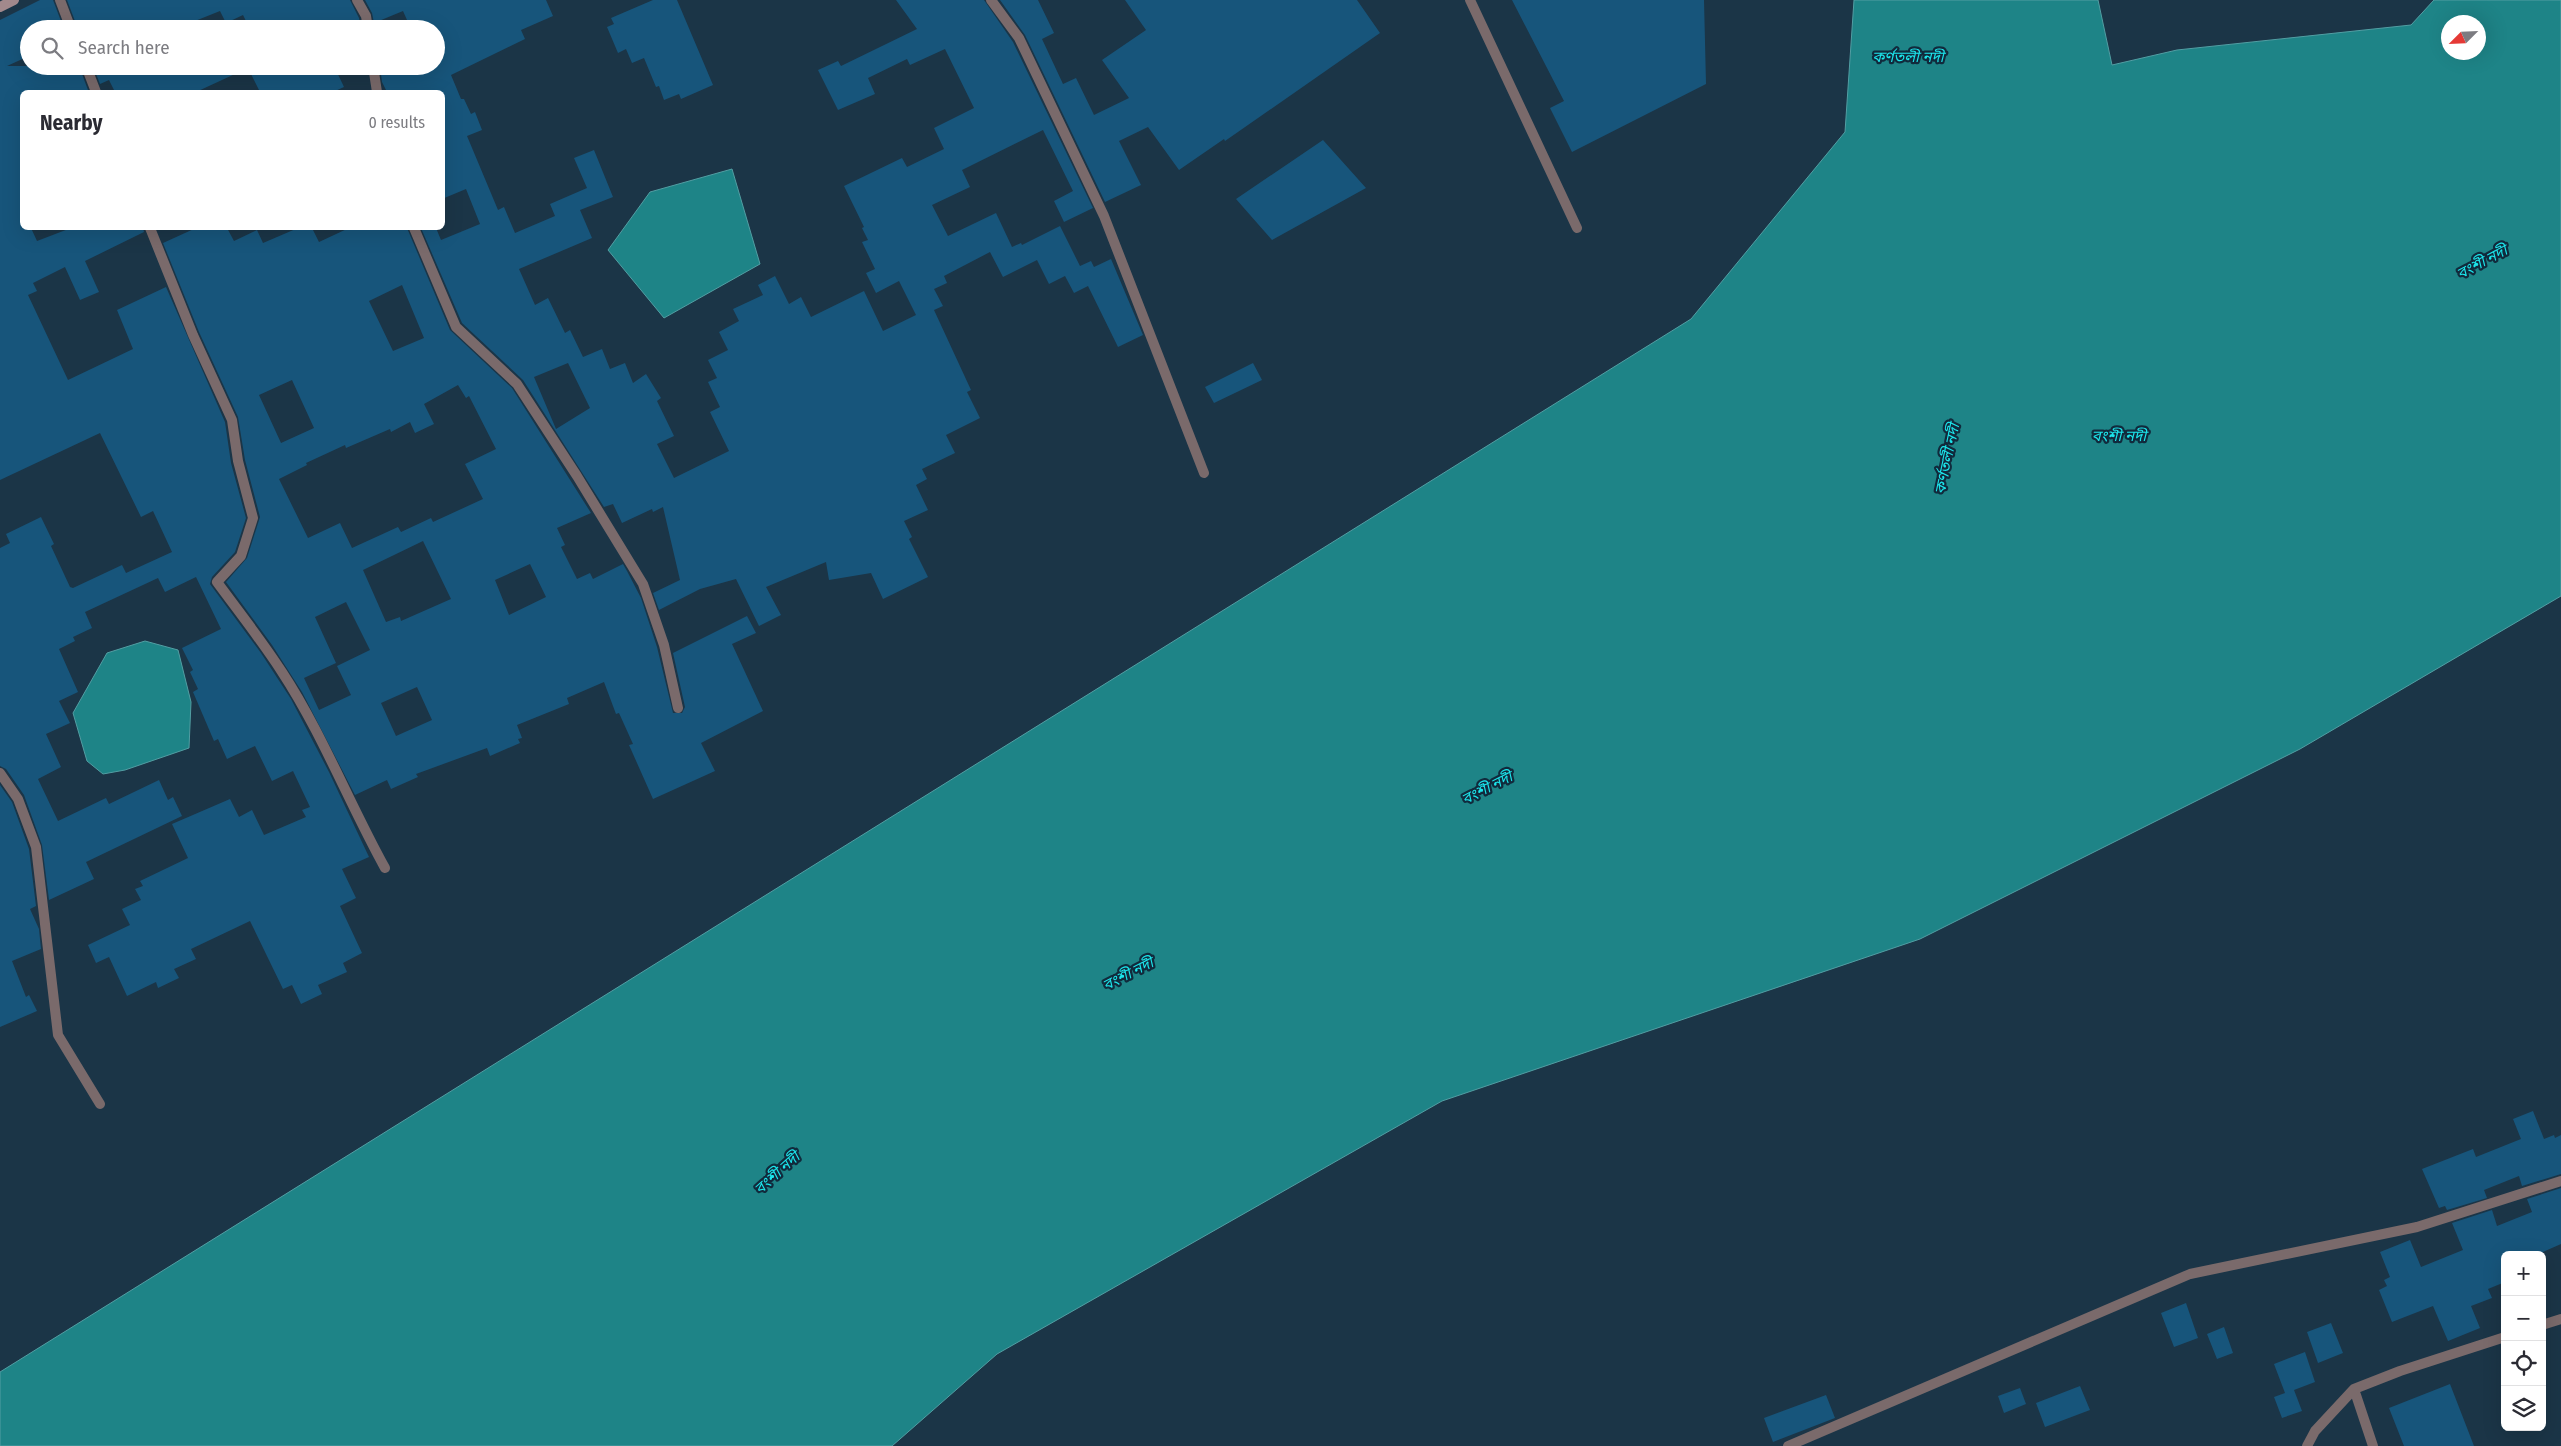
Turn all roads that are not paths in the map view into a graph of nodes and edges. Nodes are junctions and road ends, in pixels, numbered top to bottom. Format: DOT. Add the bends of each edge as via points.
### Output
graph roads {
  1 [pos="14,0"];
  2 [pos="60,0"];
  3 [pos="357,0"];
  4 [pos="991,0"];
  5 [pos="1470,0"];
  6 [pos="0,7"];
  7 [pos="68,20"];
  8 [pos="367,20"];
  9 [pos="89,75"];
  10 [pos="374,75"];
  11 [pos="95,90"];
  12 [pos="377,90"];
  13 [pos="1577,228"];
  14 [pos="151,230"];
  15 [pos="415,230"];
  16 [pos="1204,473"];
  17 [pos="678,708"];
  18 [pos="0,773"];
  19 [pos="385,868"];
  20 [pos="100,1104"];
  21 [pos="2561,1181"];
  22 [pos="2561,1319"];
  23 [pos="2546,1324"];
  24 [pos="2501,1338"];
  25 [pos="2354,1389"];
  26 [pos="1788,1446"];
  27 [pos="2307,1446"];
  28 [pos="2373,1446"];
  1 -- 6 [label="street"];
  2 -- 7 [label="street"];
  3 -- 8 [label="street"];
  4 -- 16 [label="street" via="1019,38 1104,216"];
  5 -- 13 [label="street"];
  9 -- 11 [label="street"];
  10 -- 12 [label="street"];
  14 -- 19 [label="street" via="232,420 238,461 253,518 242,556 217,582 282,672"];
  15 -- 17 [label="street" via="456,327 516,384 643,584 664,645"];
  18 -- 20 [label="street" via="18,799 36,847 58,1035"];
  21 -- 26 [label="street" via="2417,1227 2190,1274"];
  22 -- 23 [label="street"];
  24 -- 25 [label="street"];
  25 -- 27 [label="street" via="2314,1431"];
  25 -- 28 [label="street"];
}
